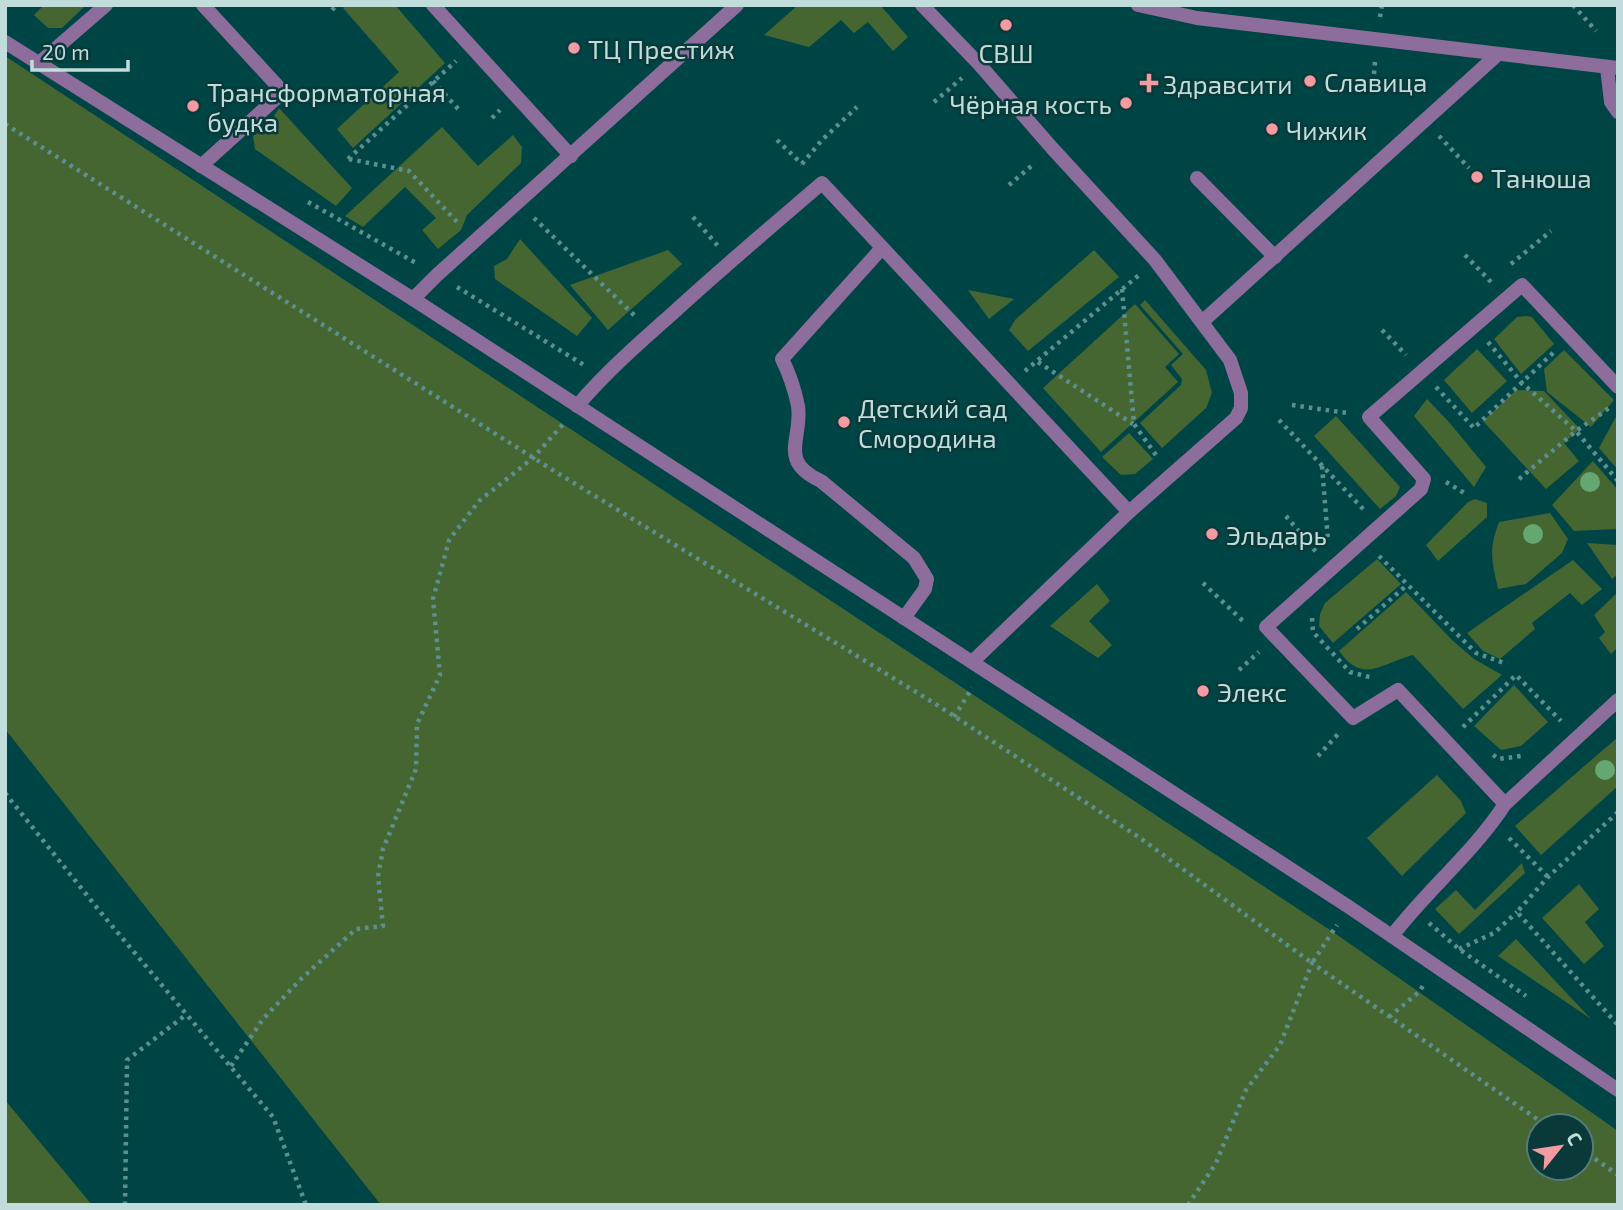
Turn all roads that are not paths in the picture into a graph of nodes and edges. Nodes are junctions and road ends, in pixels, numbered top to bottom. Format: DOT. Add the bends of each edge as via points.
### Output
graph roads {
  1 [pos="106,5"];
  2 [pos="203,5"];
  3 [pos="433,5"];
  4 [pos="737,5"];
  5 [pos="922,5"];
  6 [pos="1138,5"];
  7 [pos="1185,5"];
  8 [pos="1197,18"];
  9 [pos="5,42"];
  10 [pos="1497,55"];
  11 [pos="39,63"];
  12 [pos="1612,68"];
  13 [pos="1618,113"];
  14 [pos="571,156"];
  15 [pos="201,166"];
  16 [pos="1197,178"];
  17 [pos="882,248"];
  18 [pos="1275,257"];
  19 [pos="413,299"];
  20 [pos="1202,322"];
  21 [pos="1618,387"];
  22 [pos="577,406"];
  23 [pos="1129,512"];
  24 [pos="904,618"];
  25 [pos="972,662"];
  26 [pos="1618,701"];
  27 [pos="1505,803"];
  28 [pos="1392,936"];
  29 [pos="1618,1090"];
  1 -- 11 [label="street"];
  2 -- 15 [label="street" via="283,92"];
  3 -- 14 [label="street"];
  4 -- 14 [label="street"];
  5 -- 20 [label="street" via="1155,260"];
  6 -- 8 [label="street"];
  7 -- 8 [label="street"];
  8 -- 10 [label="street"];
  9 -- 11 [label="street"];
  10 -- 12 [label="street"];
  10 -- 18 [label="street"];
  11 -- 15 [label="street"];
  12 -- 13 [label="street" via="1611,102"];
  14 -- 19 [label="street"];
  15 -- 19 [label="street"];
  16 -- 18 [label="street"];
  17 -- 22 [label="street" via="822,183 651,332"];
  17 -- 23 [label="street"];
  17 -- 24 [label="street" via="782,359 798,406 793,445 797,461 914,558 928,579"];
  18 -- 20 [label="street"];
  19 -- 22 [label="street"];
  20 -- 23 [label="street" via="1230,360 1241,408 1236,418"];
  21 -- 27 [label="street" via="1522,285 1369,417 1424,478 1421,489 1266,627 1353,718 1398,690"];
  22 -- 24 [label="street"];
  23 -- 25 [label="street"];
  24 -- 25 [label="street"];
  25 -- 28 [label="street"];
  26 -- 27 [label="street"];
  27 -- 28 [label="street" via="1493,823"];
  28 -- 29 [label="street"];
}
